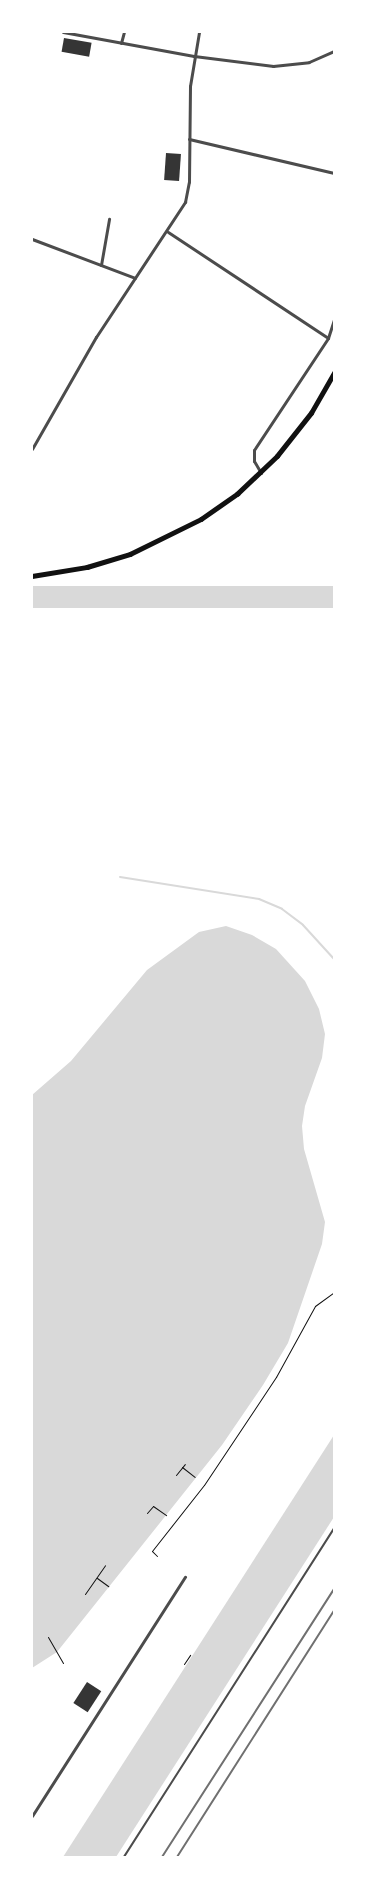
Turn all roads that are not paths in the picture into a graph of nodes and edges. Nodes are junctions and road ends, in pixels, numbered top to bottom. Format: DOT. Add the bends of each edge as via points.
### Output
graph roads {
  1 [pos="63,32"];
  2 [pos="124,32"];
  3 [pos="199,32"];
  4 [pos="121,43"];
  5 [pos="334,51"];
  6 [pos="194,56"];
  7 [pos="189,139"];
  8 [pos="334,173"];
  9 [pos="109,219"];
  10 [pos="168,232"];
  11 [pos="32,239"];
  12 [pos="101,265"];
  13 [pos="135,278"];
  14 [pos="334,319"];
  15 [pos="328,338"];
  16 [pos="334,374"];
  17 [pos="32,449"];
  18 [pos="261,473"];
  19 [pos="32,576"];
  20 [pos="334,1528"];
  21 [pos="185,1577"];
  22 [pos="32,1816"];
  23 [pos="124,1857"];
  1 -- 4 [label="street"];
  2 -- 4 [label="street"];
  3 -- 6 [label="street"];
  4 -- 6 [label="street"];
  5 -- 6 [label="street" via="309,62 281,66"];
  6 -- 7 [label="street"];
  7 -- 8 [label="street"];
  7 -- 10 [label="street" via="187,192"];
  9 -- 12 [label="street"];
  10 -- 13 [label="street"];
  10 -- 15 [label="street"];
  11 -- 12 [label="street"];
  12 -- 13 [label="street"];
  13 -- 17 [label="street" via="96,337"];
  14 -- 15 [label="street"];
  15 -- 18 [label="street" via="254,450 254,461"];
  16 -- 18 [label="main road" via="311,413"];
  18 -- 19 [label="main road" via="201,519 156,544 87,567"];
  20 -- 23 [label="lane"];
  21 -- 22 [label="street"];
}
